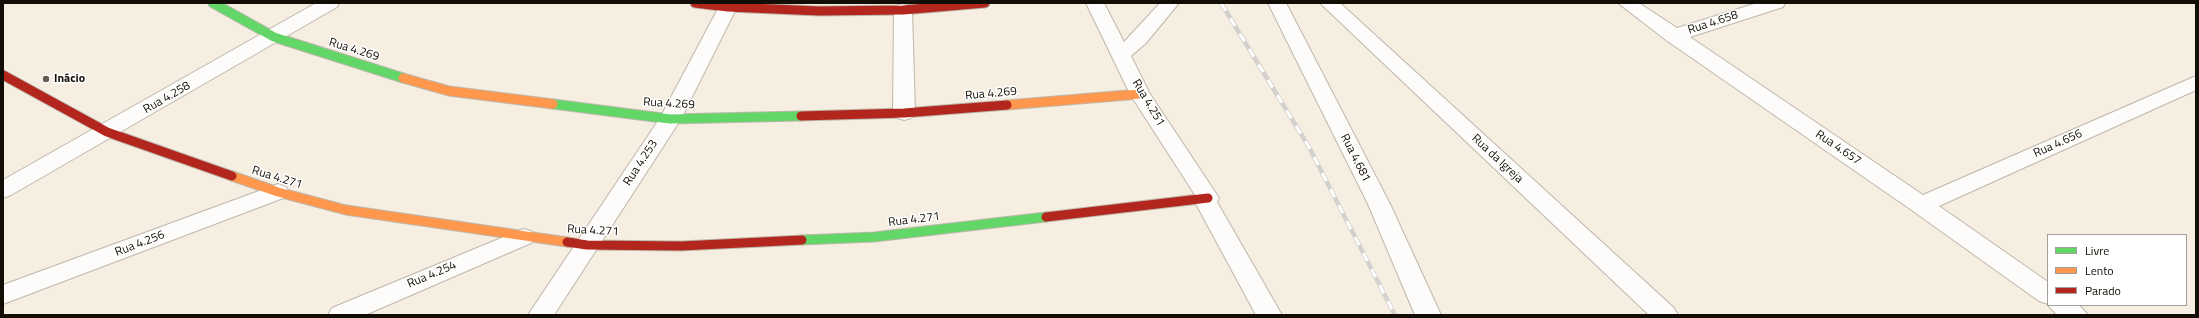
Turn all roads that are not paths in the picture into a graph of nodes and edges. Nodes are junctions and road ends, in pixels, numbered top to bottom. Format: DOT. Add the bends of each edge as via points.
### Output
graph roads {
  1 [pos="214,3"];
  2 [pos="330,3"];
  3 [pos="695,3"];
  4 [pos="985,3"];
  5 [pos="1095,3"];
  6 [pos="1170,3"];
  7 [pos="1277,3"];
  8 [pos="1329,3"];
  9 [pos="1627,3"];
  10 [pos="1776,3"];
  11 [pos="729,5"];
  12 [pos="903,10"];
  13 [pos="1673,36"];
  14 [pos="274,37"];
  15 [pos="1121,55"];
  16 [pos="3,75"];
  17 [pos="2196,82"];
  18 [pos="1140,94"];
  19 [pos="904,113"];
  20 [pos="670,119"];
  21 [pos="107,132"];
  22 [pos="66,156"];
  23 [pos="3,175"];
  24 [pos="3,190"];
  25 [pos="278,192"];
  26 [pos="1208,198"];
  27 [pos="1921,205"];
  28 [pos="523,237"];
  29 [pos="587,245"];
  30 [pos="3,295"];
  31 [pos="2047,295"];
  32 [pos="2062,306"];
  33 [pos="341,315"];
  34 [pos="541,315"];
  35 [pos="1269,315"];
  36 [pos="1428,315"];
  37 [pos="1665,315"];
  38 [pos="2075,315"];
  1 -- 14 [label="street, Rua 4.269"];
  2 -- 14 [label="street, Rua 4.258"];
  3 -- 11 [label="street"];
  4 -- 12 [label="street"];
  5 -- 15 [label="street, Rua 4.251"];
  6 -- 15 [label="street" via="1139,39"];
  7 -- 36 [label="street, Rua 4.681" via="1379,204"];
  8 -- 37 [label="street, Rua da Igreja"];
  9 -- 13 [label="street, Rua 4.657"];
  10 -- 13 [label="street, Rua 4.658"];
  11 -- 12 [label="street" via="819,11"];
  11 -- 20 [label="street, Rua 4.253"];
  12 -- 19 [label="street"];
  13 -- 27 [label="street, Rua 4.657"];
  14 -- 20 [label="street, Rua 4.269" via="449,91"];
  14 -- 21 [label="street, Rua 4.258"];
  15 -- 18 [label="street, Rua 4.251"];
  16 -- 21 [label="street, Rua 4.271"];
  17 -- 27 [label="street, Rua 4.656"];
  18 -- 19 [label="street, Rua 4.269"];
  18 -- 26 [label="street, Rua 4.251"];
  19 -- 20 [label="street, Rua 4.269"];
  20 -- 29 [label="street, Rua 4.253"];
  21 -- 22 [label="street, Rua 4.258"];
  21 -- 25 [label="street, Rua 4.271"];
  22 -- 23 [label="street"];
  22 -- 24 [label="street, Rua 4.258"];
  25 -- 28 [label="street, Rua 4.271" via="346,210"];
  25 -- 30 [label="street, Rua 4.256"];
  26 -- 29 [label="street, Rua 4.271" via="874,237 681,246"];
  26 -- 35 [label="street, Rua 4.251" via="1206,202"];
  27 -- 31 [label="street, Rua 4.657"];
  28 -- 29 [label="street, Rua 4.271"];
  28 -- 33 [label="street, Rua 4.254"];
  29 -- 34 [label="street, Rua 4.253"];
  32 -- 38 [label="street"];
}
